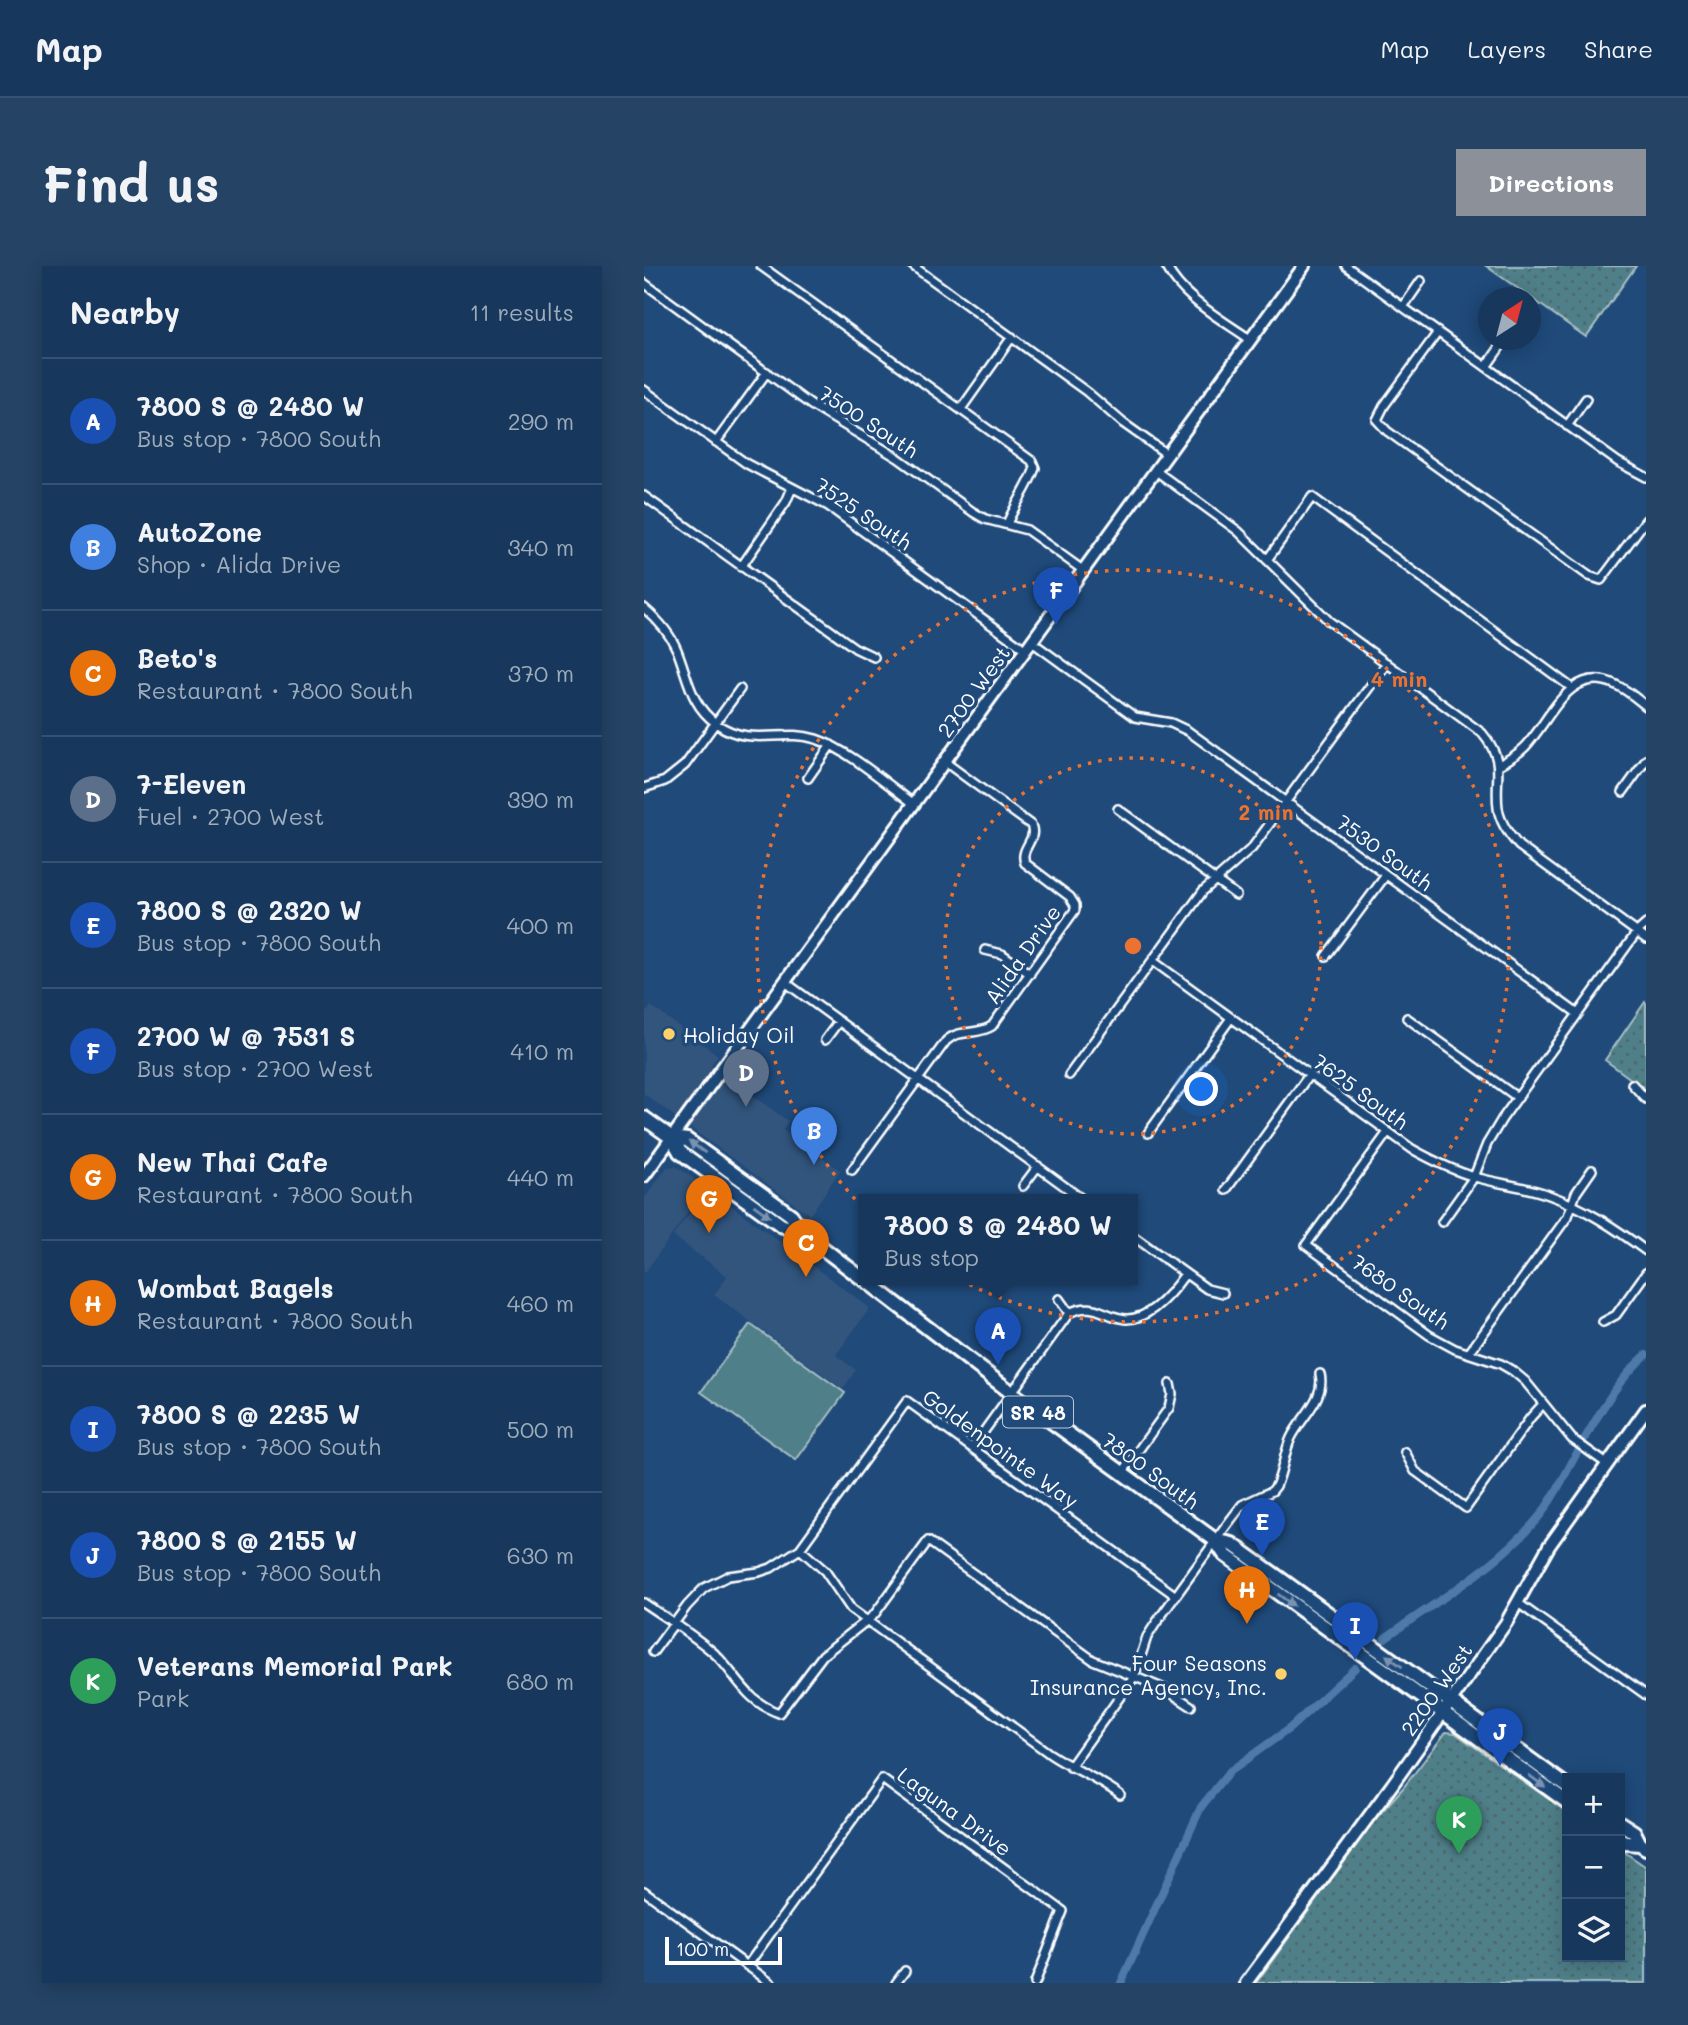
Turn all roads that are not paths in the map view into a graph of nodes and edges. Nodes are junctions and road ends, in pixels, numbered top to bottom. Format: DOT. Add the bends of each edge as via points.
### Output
graph roads {
  1 [pos="761,266"];
  2 [pos="913,266"];
  3 [pos="1166,266"];
  4 [pos="1304,266"];
  5 [pos="1346,266"];
  6 [pos="1421,281"];
  7 [pos="644,283"];
  8 [pos="1403,307"];
  9 [pos="1437,332"];
  10 [pos="1012,337"];
  11 [pos="1251,340"];
  12 [pos="1498,350"];
  13 [pos="1486,367"];
  14 [pos="766,372"];
  15 [pos="644,390"];
  16 [pos="1586,399"];
  17 [pos="961,409"];
  18 [pos="1567,426"];
  19 [pos="716,442"];
  20 [pos="1168,455"];
  21 [pos="1156,471"];
  22 [pos="1646,477"];
  23 [pos="792,488"];
  24 [pos="644,496"];
  25 [pos="1646,520"];
  26 [pos="1007,524"];
  27 [pos="1267,560"];
  28 [pos="741,567"];
  29 [pos="1084,571"];
  30 [pos="644,608"];
  31 [pos="1029,646"];
  32 [pos="874,657"];
  33 [pos="1387,663"];
  34 [pos="1572,688"];
  35 [pos="740,689"];
  36 [pos="1646,706"];
  37 [pos="1129,713"];
  38 [pos="716,723"];
  39 [pos="831,745"];
  40 [pos="1646,760"];
  41 [pos="945,762"];
  42 [pos="1499,765"];
  43 [pos="808,778"];
  44 [pos="644,788"];
  45 [pos="1623,792"];
  46 [pos="1286,802"];
  47 [pos="914,804"];
  48 [pos="1118,809"];
  49 [pos="1386,875"];
  50 [pos="1214,879"];
  51 [pos="1236,895"];
  52 [pos="1646,924"];
  53 [pos="1637,933"];
  54 [pos="1646,939"];
  55 [pos="985,950"];
  56 [pos="1326,957"];
  57 [pos="1153,961"];
  58 [pos="1030,974"];
  59 [pos="785,982"];
  60 [pos="1578,1014"];
  61 [pos="1231,1018"];
  62 [pos="1408,1018"];
  63 [pos="839,1021"];
  64 [pos="825,1040"];
  65 [pos="1069,1075"];
  66 [pos="1309,1075"];
  67 [pos="917,1079"];
  68 [pos="1632,1084"];
  69 [pos="1518,1098"];
  70 [pos="1646,1099"];
  71 [pos="644,1118"];
  72 [pos="1388,1132"];
  73 [pos="1148,1133"];
  74 [pos="672,1138"];
  75 [pos="1038,1166"];
  76 [pos="852,1170"];
  77 [pos="1592,1170"];
  78 [pos="644,1176"];
  79 [pos="1474,1177"];
  80 [pos="1023,1186"];
  81 [pos="1226,1190"];
  82 [pos="1075,1194"];
  83 [pos="1572,1204"];
  84 [pos="1442,1222"];
  85 [pos="1138,1240"];
  86 [pos="1646,1251"];
  87 [pos="1646,1273"];
  88 [pos="1185,1274"];
  89 [pos="858,1275"];
  90 [pos="871,1285"];
  91 [pos="1223,1293"];
  92 [pos="1059,1299"];
  93 [pos="1069,1313"];
  94 [pos="1603,1322"];
  95 [pos="1469,1353"];
  96 [pos="1320,1374"];
  97 [pos="1170,1384"];
  98 [pos="1012,1393"];
  99 [pos="1543,1404"];
  100 [pos="1646,1410"];
  101 [pos="972,1448"];
  102 [pos="1405,1452"];
  103 [pos="1607,1464"];
  104 [pos="1122,1473"];
  105 [pos="1215,1541"];
  106 [pos="800,1549"];
  107 [pos="1176,1596"];
  108 [pos="644,1603"];
  109 [pos="1518,1603"];
  110 [pos="867,1621"];
  111 [pos="674,1624"];
  112 [pos="653,1652"];
  113 [pos="1134,1677"];
  114 [pos="1646,1695"];
  115 [pos="1191,1706"];
  116 [pos="1446,1707"];
  117 [pos="1070,1768"];
  118 [pos="1562,1783"];
  119 [pos="1119,1795"];
  120 [pos="1562,1798"];
  121 [pos="1625,1826"];
  122 [pos="1625,1842"];
  123 [pos="1643,1846"];
  124 [pos="644,1891"];
  125 [pos="747,1966"];
  126 [pos="905,1971"];
  127 [pos="771,1983"];
  128 [pos="896,1983"];
  129 [pos="1035,1983"];
  130 [pos="1246,1983"];
  1 -- 17 [label="street"];
  2 -- 10 [label="street"];
  3 -- 11 [label="street" via="1190,296"];
  4 -- 11 [label="main road, 2700 West"];
  5 -- 8 [label="street"];
  6 -- 8 [label="street"];
  7 -- 14 [label="street, 7500 South"];
  8 -- 9 [label="street"];
  9 -- 13 [label="street"];
  9 -- 25 [label="street" via="1384,406 1377,420 1387,431 1601,580"];
  10 -- 17 [label="street"];
  10 -- 20 [label="street"];
  11 -- 20 [label="main road, 2700 West"];
  12 -- 13 [label="street"];
  13 -- 18 [label="street"];
  14 -- 19 [label="street"];
  14 -- 26 [label="street, 7500 South" via="973,512"];
  15 -- 19 [label="street, 7525 South"];
  16 -- 18 [label="street"];
  17 -- 26 [label="street" via="1034,465"];
  18 -- 22 [label="street"];
  19 -- 23 [label="street, 7525 South" via="761,474"];
  20 -- 21 [label="main road, 2700 West"];
  21 -- 27 [label="street" via="1227,521"];
  21 -- 29 [label="main road, 2700 West"];
  23 -- 28 [label="street"];
  23 -- 31 [label="street, 7525 South" via="828,506"];
  24 -- 28 [label="street"];
  26 -- 29 [label="street, 7500 South" via="1027,530"];
  27 -- 33 [label="street" via="1329,621"];
  27 -- 34 [label="street" via="1312,497"];
  28 -- 32 [label="street"];
  29 -- 31 [label="main road, 2700 West"];
  30 -- 38 [label="street" via="668,633 694,699"];
  31 -- 37 [label="street, 7525 South"];
  31 -- 41 [label="main road, 2700 West"];
  33 -- 42 [label="street" via="1482,733"];
  33 -- 46 [label="street"];
  34 -- 36 [label="street" via="1592,681 1612,683"];
  34 -- 42 [label="street" via="1525,746"];
  35 -- 38 [label="street"];
  37 -- 46 [label="street, 7530 South" via="1179,726"];
  38 -- 39 [label="street" via="754,738 801,736"];
  38 -- 44 [label="street" via="676,775"];
  39 -- 43 [label="street"];
  39 -- 47 [label="street"];
  40 -- 45 [label="street"];
  41 -- 47 [label="main road, 2700 West"];
  41 -- 58 [label="street, Alida Drive" via="1031,825 1033,836 1023,853 1025,863 1075,905 1070,920"];
  42 -- 53 [label="street" via="1498,807 1511,837"];
  46 -- 49 [label="street, 7530 South"];
  46 -- 50 [label="street" via="1252,848"];
  47 -- 59 [label="main road, 2700 West"];
  48 -- 50 [label="street"];
  49 -- 56 [label="street"];
  49 -- 60 [label="street, 7530 South"];
  50 -- 51 [label="street"];
  50 -- 57 [label="street"];
  52 -- 53 [label="street"];
  53 -- 54 [label="street"];
  53 -- 60 [label="street"];
  55 -- 58 [label="street" via="1002,954"];
  57 -- 61 [label="street, 7625 South"];
  57 -- 65 [label="street"];
  58 -- 67 [label="street, Alida Drive" via="992,1026 950,1037"];
  59 -- 63 [label="street"];
  59 -- 74 [label="main road, 2700 West"];
  60 -- 69 [label="street"];
  61 -- 66 [label="street, 7625 South"];
  61 -- 73 [label="street"];
  62 -- 69 [label="street"];
  63 -- 64 [label="street"];
  63 -- 67 [label="street"];
  66 -- 72 [label="street, 7625 South"];
  66 -- 81 [label="street"];
  67 -- 75 [label="street"];
  67 -- 76 [label="street, Alida Drive"];
  68 -- 70 [label="street"];
  69 -- 79 [label="street" via="1494,1131"];
  71 -- 74 [label="main road, 7800 South / SR 48"];
  72 -- 79 [label="street, 7625 South" via="1432,1160"];
  72 -- 95 [label="street, 7680 South" via="1306,1245 1429,1335"];
  74 -- 78 [label="main road, 2700 West"];
  74 -- 89 [label="main road, 7800 South / SR 48" via="687,1140 791,1215 804,1234"];
  75 -- 80 [label="street"];
  75 -- 82 [label="street"];
  77 -- 83 [label="street"];
  79 -- 83 [label="street, 7625 South"];
  79 -- 84 [label="street"];
  83 -- 86 [label="street, 7625 South"];
  83 -- 95 [label="street"];
  85 -- 88 [label="street"];
  87 -- 94 [label="street" via="1616,1315"];
  88 -- 91 [label="street" via="1207,1289"];
  88 -- 93 [label="street" via="1139,1318 1094,1308"];
  90 -- 98 [label="main road, 7800 South / SR 48"];
  92 -- 93 [label="street"];
  93 -- 98 [label="street"];
  95 -- 99 [label="street, 7680 South" via="1513,1371"];
  96 -- 105 [label="street" via="1319,1394 1291,1438 1276,1486 1242,1506"];
  97 -- 104 [label="street" via="1169,1408"];
  98 -- 101 [label="street"];
  98 -- 104 [label="main road, 7800 South / SR 48"];
  99 -- 102 [label="street" via="1466,1508 1415,1471"];
  99 -- 103 [label="street, 7680 South" via="1572,1439"];
  100 -- 103 [label="main road, 2200 West"];
  101 -- 106 [label="street, Goldenpointe Way" via="907,1401"];
  101 -- 107 [label="street, Goldenpointe Way"];
  103 -- 109 [label="main road, 2200 West" via="1544,1553"];
  104 -- 105 [label="main road, 7800 South / SR 48"];
  105 -- 107 [label="street"];
  105 -- 116 [label="main road, 7800 South / SR 48" via="1224,1555"];
  106 -- 110 [label="street" via="825,1572 851,1609"];
  106 -- 111 [label="street, Goldenpointe Way" via="771,1568 729,1576 704,1588"];
  107 -- 113 [label="street" via="1147,1637"];
  108 -- 111 [label="street"];
  109 -- 114 [label="street"];
  109 -- 116 [label="main road, 2200 West"];
  110 -- 111 [label="street" via="823,1655 779,1713 750,1695 714,1654"];
  110 -- 113 [label="street" via="928,1541 1085,1655"];
  110 -- 117 [label="street"];
  111 -- 112 [label="street, Goldenpointe Way"];
  113 -- 115 [label="street"];
  113 -- 117 [label="street"];
  116 -- 118 [label="main road, 7800 South / SR 48"];
  116 -- 120 [label="main road, 7800 South / SR 48, one-way"];
  116 -- 130 [label="main road, 2200 West"];
  117 -- 119 [label="street"];
  121 -- 123 [label="main road"];
  122 -- 123 [label="main road"];
  124 -- 125 [label="street"];
  125 -- 127 [label="street"];
  125 -- 129 [label="street, Laguna Drive" via="882,1779 1063,1911"];
  126 -- 128 [label="street"];
}
